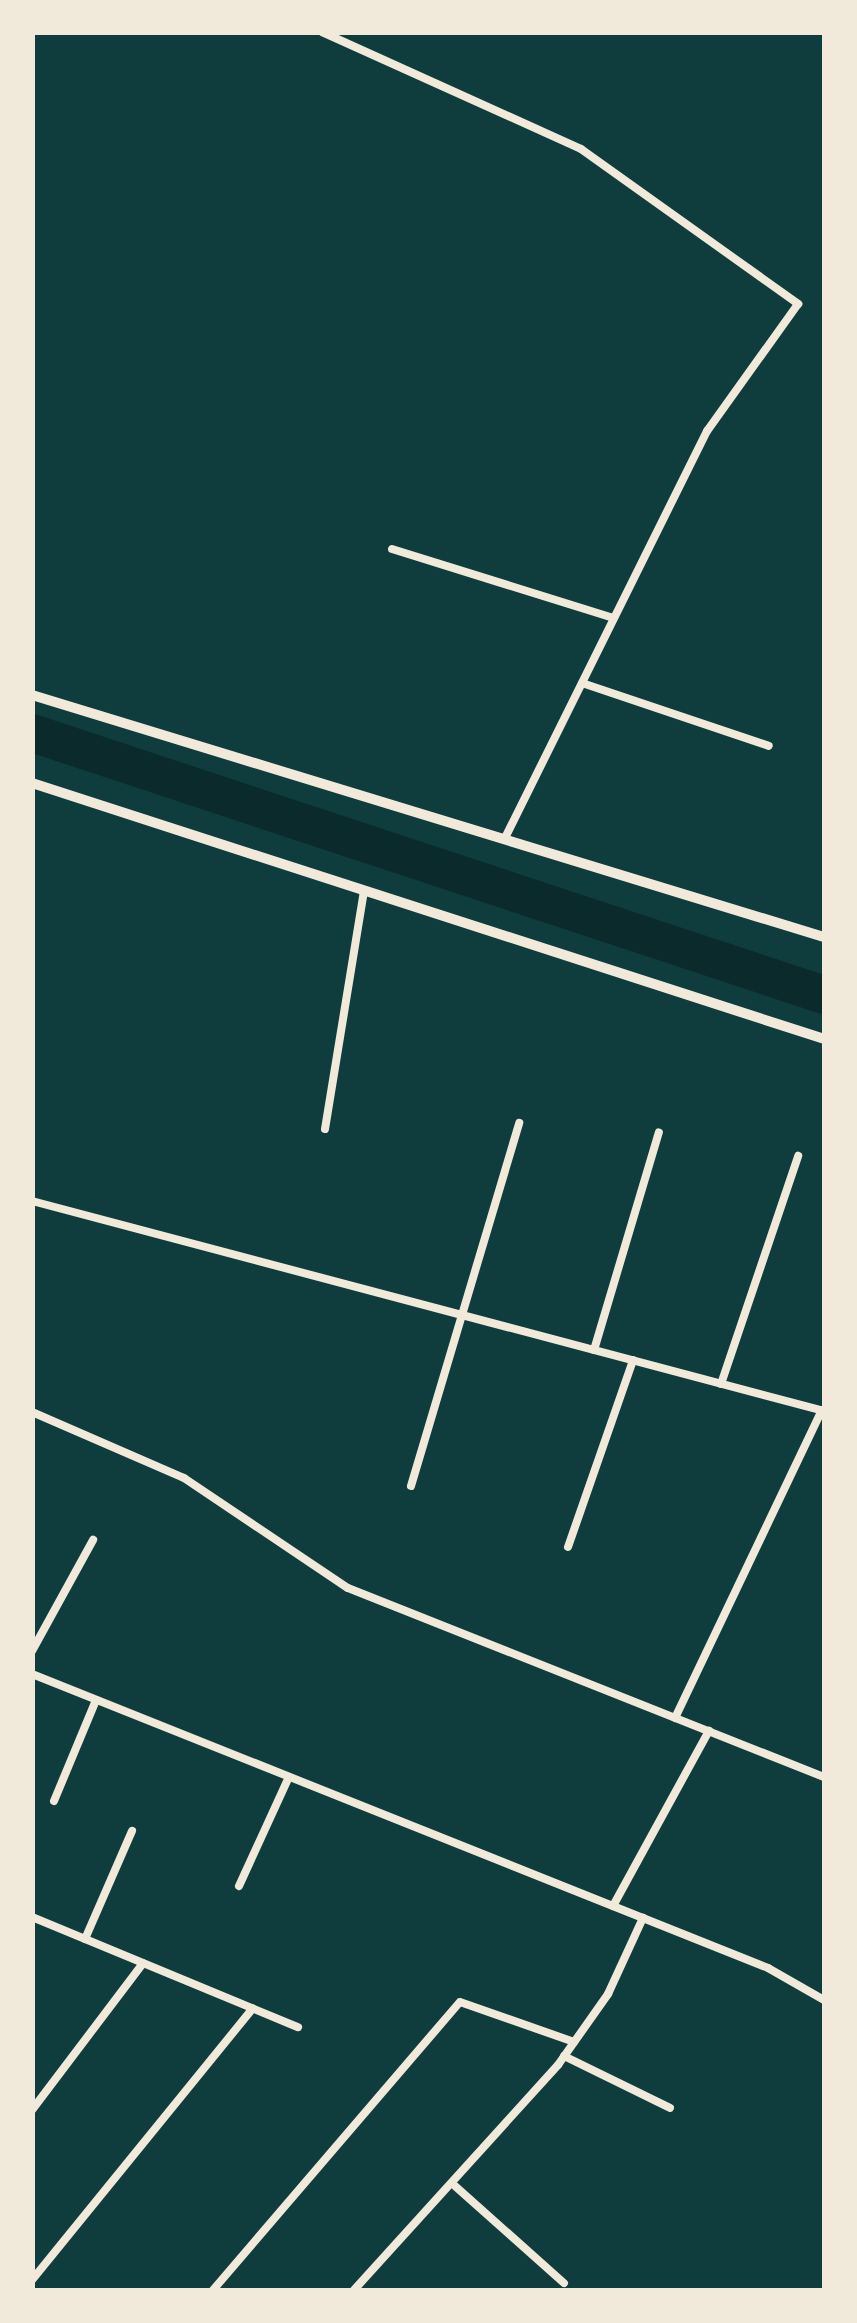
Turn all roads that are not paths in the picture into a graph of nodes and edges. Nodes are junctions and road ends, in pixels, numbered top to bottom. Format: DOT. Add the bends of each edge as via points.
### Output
graph roads {
  1 [pos="322,32"];
  2 [pos="392,549"];
  3 [pos="614,618"];
  4 [pos="582,683"];
  5 [pos="32,694"];
  6 [pos="770,746"];
  7 [pos="32,783"];
  8 [pos="506,836"];
  9 [pos="364,890"];
  10 [pos="824,937"];
  11 [pos="824,1039"];
  12 [pos="519,1124"];
  13 [pos="325,1128"];
  14 [pos="659,1132"];
  15 [pos="798,1156"];
  16 [pos="32,1201"];
  17 [pos="462,1315"];
  18 [pos="594,1350"];
  19 [pos="633,1360"];
  20 [pos="720,1384"];
  21 [pos="823,1411"];
  22 [pos="32,1412"];
  23 [pos="411,1486"];
  24 [pos="93,1540"];
  25 [pos="568,1548"];
  26 [pos="32,1652"];
  27 [pos="32,1674"];
  28 [pos="96,1700"];
  29 [pos="675,1718"];
  30 [pos="709,1731"];
  31 [pos="289,1777"];
  32 [pos="824,1777"];
  33 [pos="54,1802"];
  34 [pos="132,1830"];
  35 [pos="239,1886"];
  36 [pos="613,1906"];
  37 [pos="32,1918"];
  38 [pos="643,1918"];
  39 [pos="85,1939"];
  40 [pos="143,1963"];
  41 [pos="824,2000"];
  42 [pos="252,2008"];
  43 [pos="298,2027"];
  44 [pos="574,2042"];
  45 [pos="564,2056"];
  46 [pos="670,2108"];
  47 [pos="32,2110"];
  48 [pos="456,2186"];
  49 [pos="32,2280"];
  50 [pos="564,2283"];
  51 [pos="213,2290"];
  52 [pos="354,2290"];
  1 -- 3 [label="lane" via="581,150 798,304 707,430"];
  2 -- 3 [label="lane"];
  3 -- 4 [label="lane"];
  4 -- 6 [label="lane"];
  4 -- 8 [label="lane"];
  5 -- 8 [label="street"];
  7 -- 9 [label="street"];
  8 -- 10 [label="street"];
  9 -- 11 [label="street"];
  9 -- 13 [label="lane"];
  12 -- 17 [label="lane"];
  14 -- 18 [label="lane"];
  15 -- 20 [label="lane"];
  16 -- 17 [label="lane"];
  17 -- 18 [label="lane"];
  17 -- 23 [label="lane"];
  18 -- 19 [label="lane"];
  19 -- 20 [label="lane"];
  19 -- 25 [label="lane"];
  20 -- 21 [label="lane"];
  21 -- 29 [label="lane"];
  22 -- 29 [label="lane" via="184,1478 348,1588"];
  24 -- 26 [label="lane"];
  27 -- 28 [label="lane"];
  28 -- 31 [label="lane"];
  28 -- 33 [label="lane"];
  29 -- 30 [label="lane"];
  30 -- 32 [label="lane"];
  30 -- 36 [label="lane"];
  31 -- 35 [label="lane"];
  31 -- 36 [label="lane"];
  34 -- 39 [label="lane"];
  36 -- 38 [label="lane"];
  37 -- 39 [label="lane"];
  38 -- 41 [label="lane"];
  38 -- 44 [label="lane"];
  39 -- 40 [label="lane"];
  40 -- 42 [label="lane"];
  40 -- 47 [label="lane"];
  42 -- 43 [label="lane"];
  42 -- 49 [label="lane"];
  44 -- 45 [label="lane"];
  44 -- 51 [label="lane" via="460,2002"];
  45 -- 46 [label="lane"];
  45 -- 48 [label="lane"];
  48 -- 50 [label="lane"];
  48 -- 52 [label="lane"];
}
